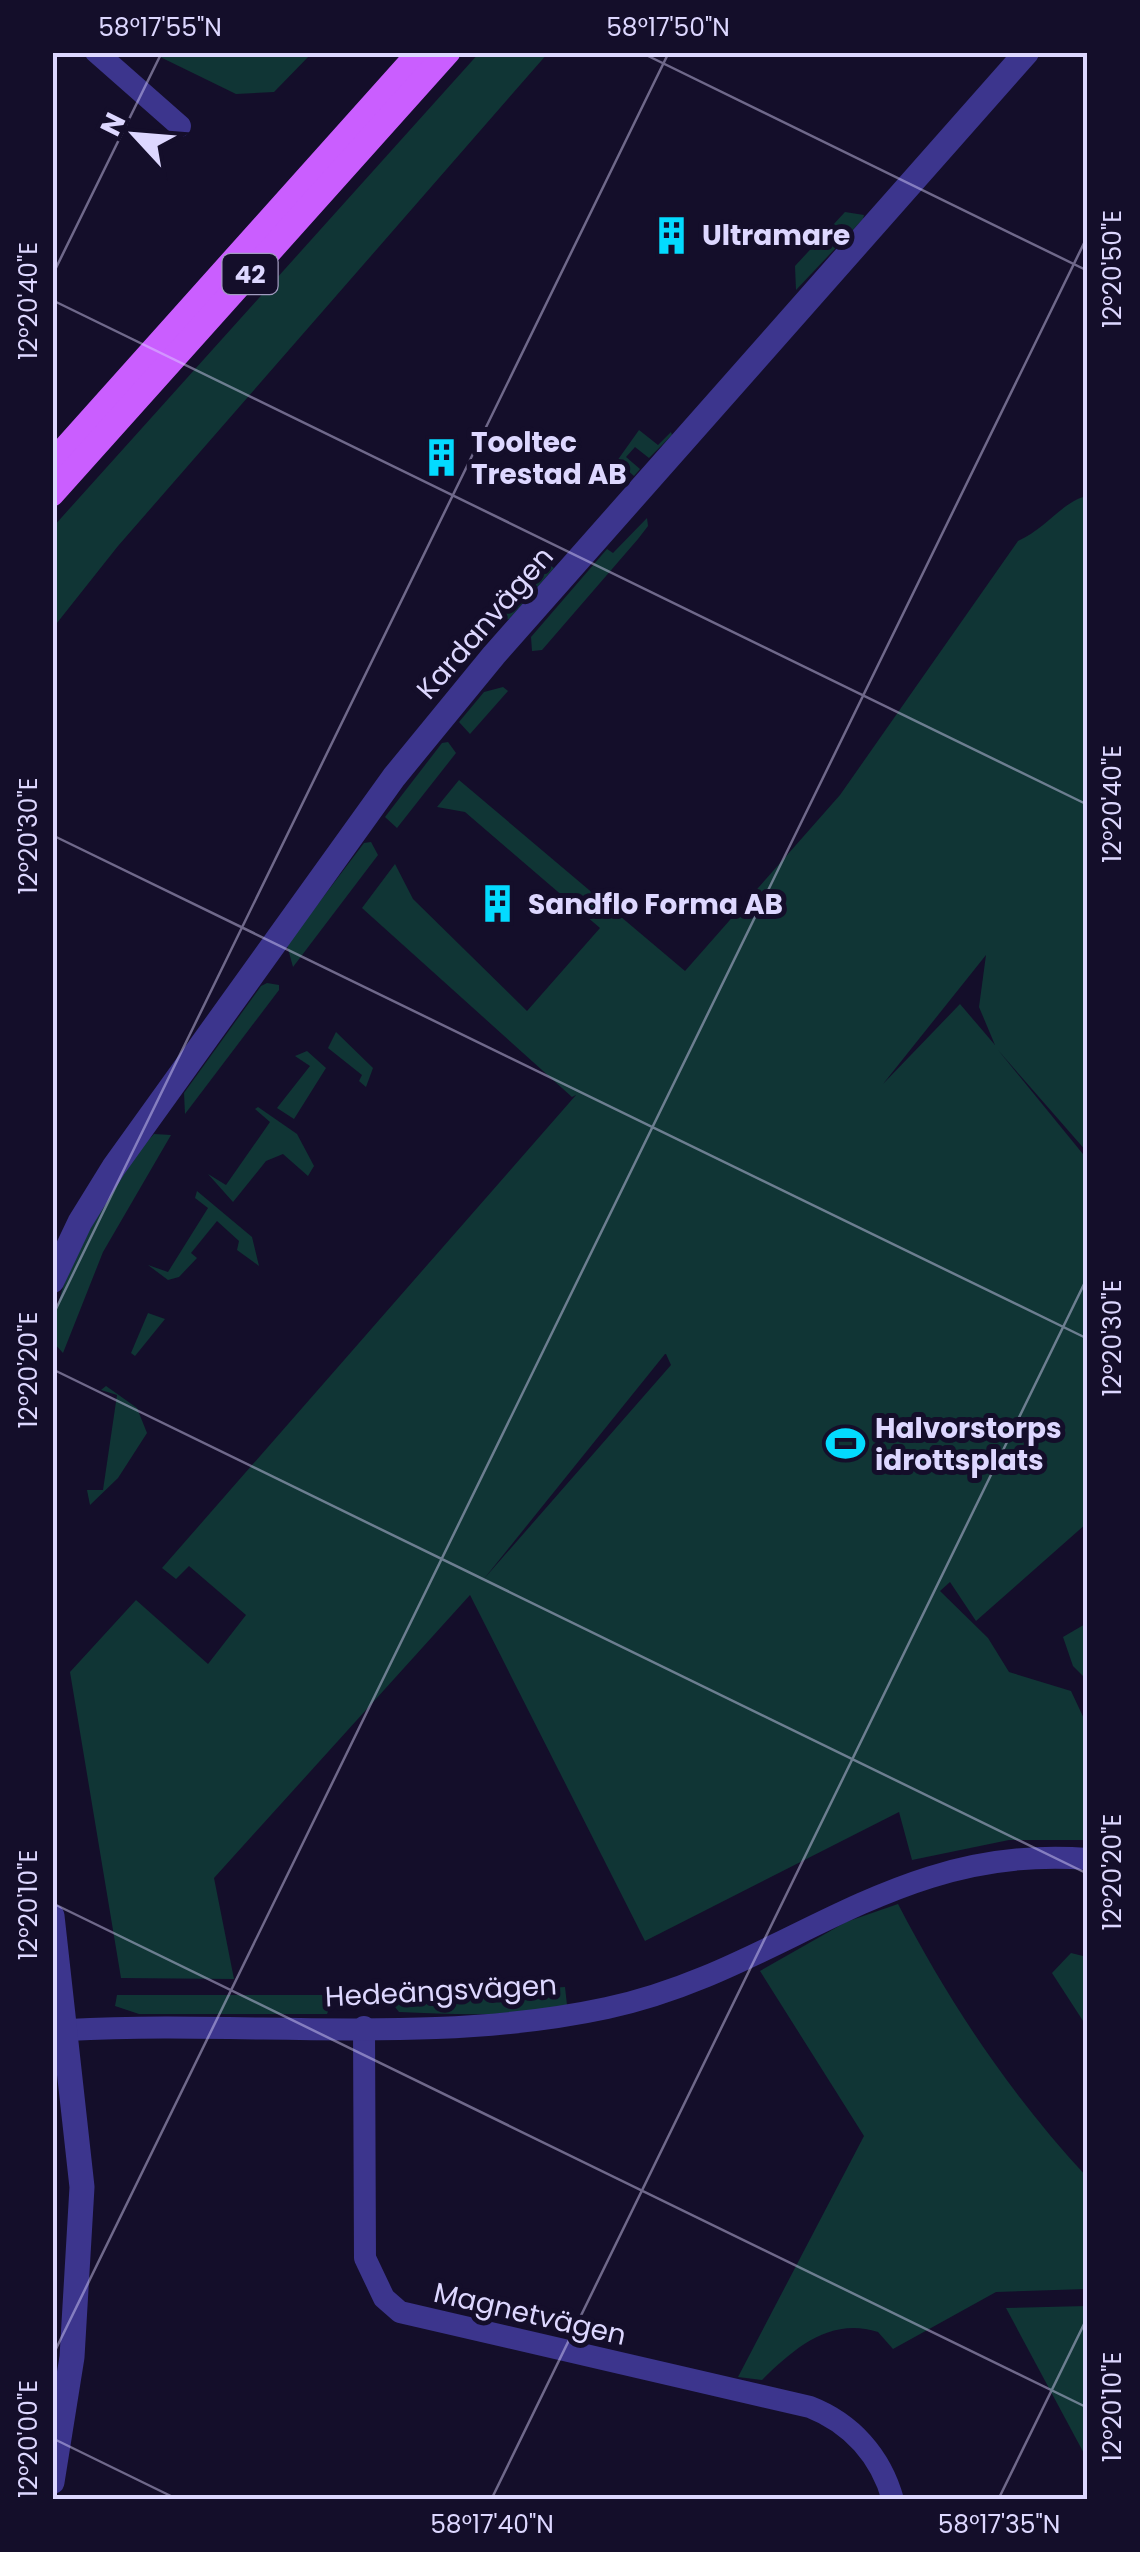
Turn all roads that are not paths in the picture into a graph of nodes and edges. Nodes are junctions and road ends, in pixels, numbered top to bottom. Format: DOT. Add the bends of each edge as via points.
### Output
graph roads {
  1 [pos="96,52"];
  2 [pos="420,52"];
  3 [pos="448,52"];
  4 [pos="1027,52"];
  5 [pos="180,126"];
  6 [pos="52,464"];
  7 [pos="52,494"];
  8 [pos="52,1281"];
  9 [pos="1088,1860"];
  10 [pos="52,1916"];
  11 [pos="364,2028"];
  12 [pos="68,2030"];
  13 [pos="52,2482"];
  14 [pos="893,2500"];
  1 -- 5 [label="street"];
  2 -- 6 [label="main road, 42"];
  3 -- 7 [label="main road, 42"];
  4 -- 8 [label="street, Kardanvägen" via="494,654 394,778 114,1167"];
  9 -- 11 [label="street, Hedeängsvägen" via="1009,1860 936,1872 750,1958 610,2008 545,2020"];
  10 -- 12 [label="street"];
  11 -- 12 [label="street, Hedeängsvägen"];
  11 -- 14 [label="street, Magnetvägen" via="365,2258 384,2298 400,2312 810,2407 860,2438"];
  12 -- 13 [label="street" via="82,2187 81,2266"];
}
